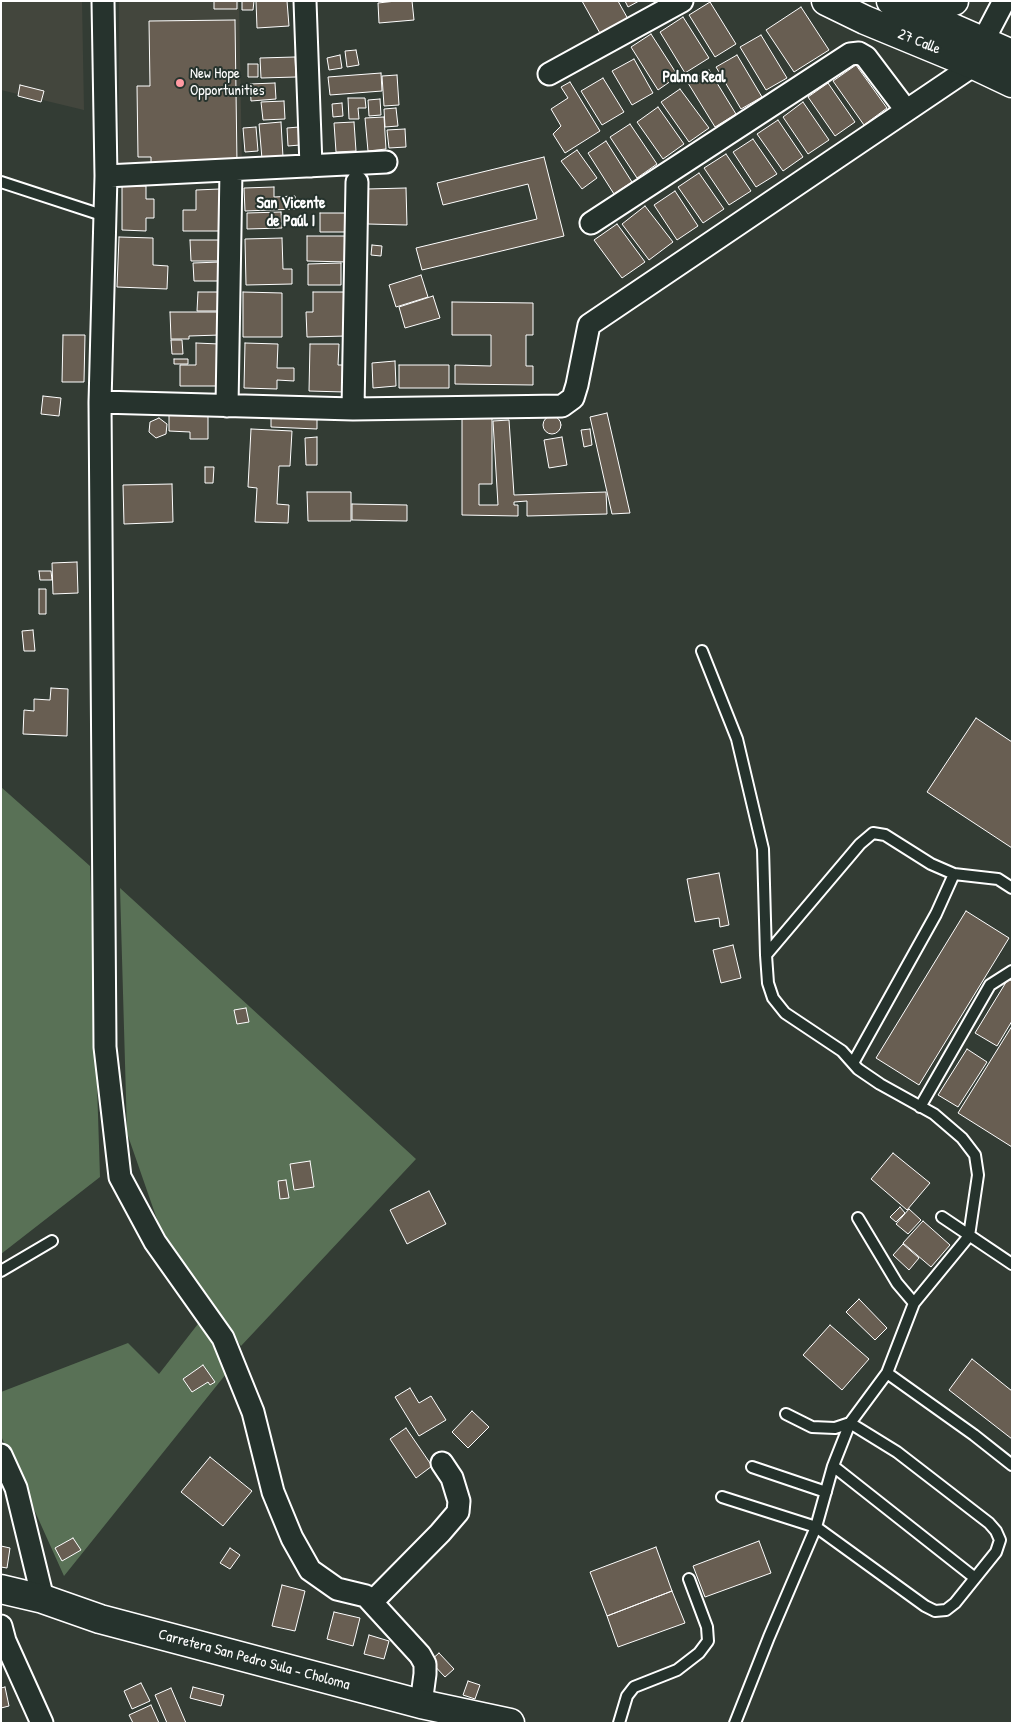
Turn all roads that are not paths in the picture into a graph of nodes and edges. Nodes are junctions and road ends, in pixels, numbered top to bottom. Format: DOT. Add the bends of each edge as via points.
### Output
graph roads {
  1 [pos="103,1"];
  2 [pos="305,1"];
  3 [pos="682,1"];
  4 [pos="826,1"];
  5 [pos="954,1"];
  6 [pos="1004,1"];
  7 [pos="896,4"];
  8 [pos="999,59"];
  9 [pos="549,74"];
  10 [pos="906,110"];
  11 [pos="386,162"];
  12 [pos="310,166"];
  13 [pos="231,170"];
  14 [pos="106,176"];
  15 [pos="1,182"];
  16 [pos="357,182"];
  17 [pos="105,216"];
  18 [pos="591,223"];
  19 [pos="100,402"];
  20 [pos="227,406"];
  21 [pos="353,409"];
  22 [pos="702,650"];
  23 [pos="954,874"];
  24 [pos="1012,888"];
  25 [pos="766,955"];
  26 [pos="1012,972"];
  27 [pos="853,1063"];
  28 [pos="920,1107"];
  29 [pos="942,1216"];
  30 [pos="858,1218"];
  31 [pos="969,1236"];
  32 [pos="52,1241"];
  33 [pos="1012,1264"];
  34 [pos="1,1272"];
  35 [pos="914,1302"];
  36 [pos="887,1373"];
  37 [pos="786,1414"];
  38 [pos="850,1423"];
  39 [pos="1,1455"];
  40 [pos="442,1463"];
  41 [pos="1012,1465"];
  42 [pos="833,1466"];
  43 [pos="752,1467"];
  44 [pos="826,1492"];
  45 [pos="722,1497"];
  46 [pos="816,1526"];
  47 [pos="975,1578"];
  48 [pos="688,1579"];
  49 [pos="1,1589"];
  50 [pos="43,1599"];
  51 [pos="372,1602"];
  52 [pos="1,1626"];
  53 [pos="421,1704"];
  54 [pos="42,1723"];
  55 [pos="510,1723"];
  56 [pos="619,1723"];
  57 [pos="735,1723"];
  1 -- 14 [label="street"];
  2 -- 12 [label="street"];
  3 -- 9 [label="street"];
  4 -- 8 [label="main road, 27 Calle" via="865,20"];
  5 -- 7 [label="main road"];
  6 -- 8 [label="street"];
  7 -- 8 [label="main road, 27 Calle"];
  8 -- 10 [label="street"];
  10 -- 18 [label="street" via="866,57 859,53 850,54"];
  10 -- 21 [label="street" via="589,325 573,398 562,406"];
  11 -- 12 [label="street"];
  12 -- 13 [label="street"];
  13 -- 14 [label="street"];
  13 -- 20 [label="street"];
  14 -- 17 [label="street"];
  15 -- 17 [label="lane"];
  16 -- 21 [label="street"];
  17 -- 19 [label="street"];
  19 -- 20 [label="street"];
  19 -- 51 [label="street" via="105,1047 120,1176 155,1242 223,1338 253,1412 274,1492 292,1538 310,1570 337,1588 366,1596"];
  20 -- 21 [label="street"];
  22 -- 25 [label="lane" via="737,739 763,849"];
  23 -- 24 [label="lane" via="998,879"];
  23 -- 25 [label="lane" via="931,864 885,835 873,833 854,850"];
  23 -- 27 [label="lane" via="936,914"];
  25 -- 27 [label="lane" via="768,983 773,998 785,1013 842,1050"];
  26 -- 28 [label="lane" via="990,985"];
  27 -- 28 [label="lane" via="880,1084"];
  28 -- 31 [label="lane" via="934,1114 962,1138 975,1155 978,1175"];
  29 -- 31 [label="lane"];
  30 -- 35 [label="lane" via="896,1283"];
  31 -- 33 [label="lane"];
  31 -- 35 [label="lane"];
  32 -- 34 [label="lane"];
  35 -- 36 [label="lane"];
  36 -- 38 [label="lane"];
  36 -- 41 [label="lane"];
  37 -- 38 [label="lane" via="812,1427 835,1428"];
  38 -- 42 [label="lane"];
  38 -- 47 [label="lane" via="897,1452 963,1501 996,1531 1000,1540 996,1552"];
  39 -- 50 [label="street" via="16,1488"];
  40 -- 51 [label="street" via="452,1478 459,1501 458,1512"];
  42 -- 44 [label="lane"];
  42 -- 47 [label="lane"];
  43 -- 44 [label="lane"];
  44 -- 46 [label="lane"];
  45 -- 46 [label="lane"];
  46 -- 47 [label="lane" via="935,1611 946,1610 955,1603"];
  46 -- 57 [label="lane"];
  48 -- 56 [label="lane" via="707,1627 708,1641 700,1653 677,1670 634,1687 626,1696"];
  49 -- 50 [label="main road, Carretera San Pedro Sula - Choloma"];
  50 -- 53 [label="main road, Carretera San Pedro Sula - Choloma" via="100,1619"];
  51 -- 53 [label="street" via="420,1655 425,1674"];
  52 -- 54 [label="street"];
  53 -- 55 [label="main road, Carretera San Pedro Sula - Choloma"];
}
